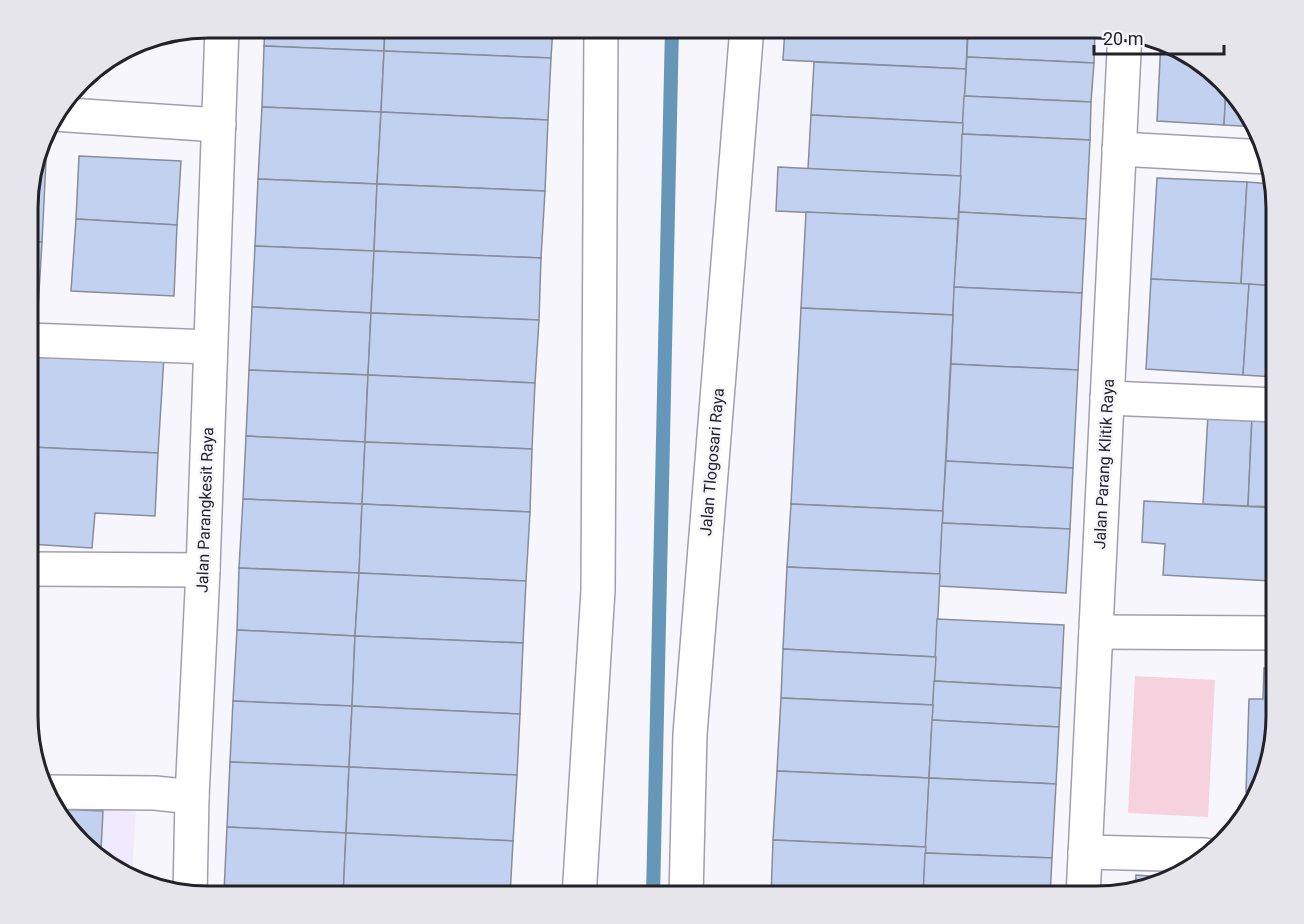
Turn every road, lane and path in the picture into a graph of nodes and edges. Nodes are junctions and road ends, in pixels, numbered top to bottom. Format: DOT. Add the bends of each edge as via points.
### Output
graph roads {
  1 [pos="222,37"];
  2 [pos="601,37"];
  3 [pos="746,38"];
  4 [pos="1125,40"];
  5 [pos="65,115"];
  6 [pos="219,125"];
  7 [pos="1119,149"];
  8 [pos="1259,157"];
  9 [pos="37,340"];
  10 [pos="210,347"];
  11 [pos="1107,398"];
  12 [pos="1266,405"];
  13 [pos="38,569"];
  14 [pos="203,570"];
  15 [pos="1096,632"];
  16 [pos="1266,633"];
  17 [pos="55,792"];
  18 [pos="192,797"];
  19 [pos="1085,852"];
  20 [pos="1195,855"];
  21 [pos="190,885"];
  22 [pos="580,886"];
  23 [pos="686,886"];
  24 [pos="1083,886"];
  1 -- 6 [label="street, Jalan Parangkesit Raya"];
  2 -- 22 [label="street" via="598,590"];
  3 -- 23 [label="street, Jalan Tlogosari Raya" via="690,735"];
  4 -- 7 [label="street, Jalan Parang Klitik Raya"];
  5 -- 6 [label="street"];
  6 -- 10 [label="street, Jalan Parangkesit Raya"];
  7 -- 8 [label="street"];
  7 -- 11 [label="street, Jalan Parang Klitik Raya"];
  9 -- 10 [label="street"];
  10 -- 14 [label="street, Jalan Parangkesit Raya"];
  11 -- 12 [label="street"];
  11 -- 15 [label="street, Jalan Parang Klitik Raya"];
  13 -- 14 [label="street"];
  14 -- 18 [label="street, Jalan Parangkesit Raya"];
  15 -- 16 [label="street"];
  15 -- 19 [label="street, Jalan Parang Klitik Raya"];
  17 -- 18 [label="street"];
  18 -- 21 [label="street, Jalan Parangkesit Raya"];
  19 -- 20 [label="street"];
  19 -- 24 [label="street, Jalan Parang Klitik Raya"];
}
